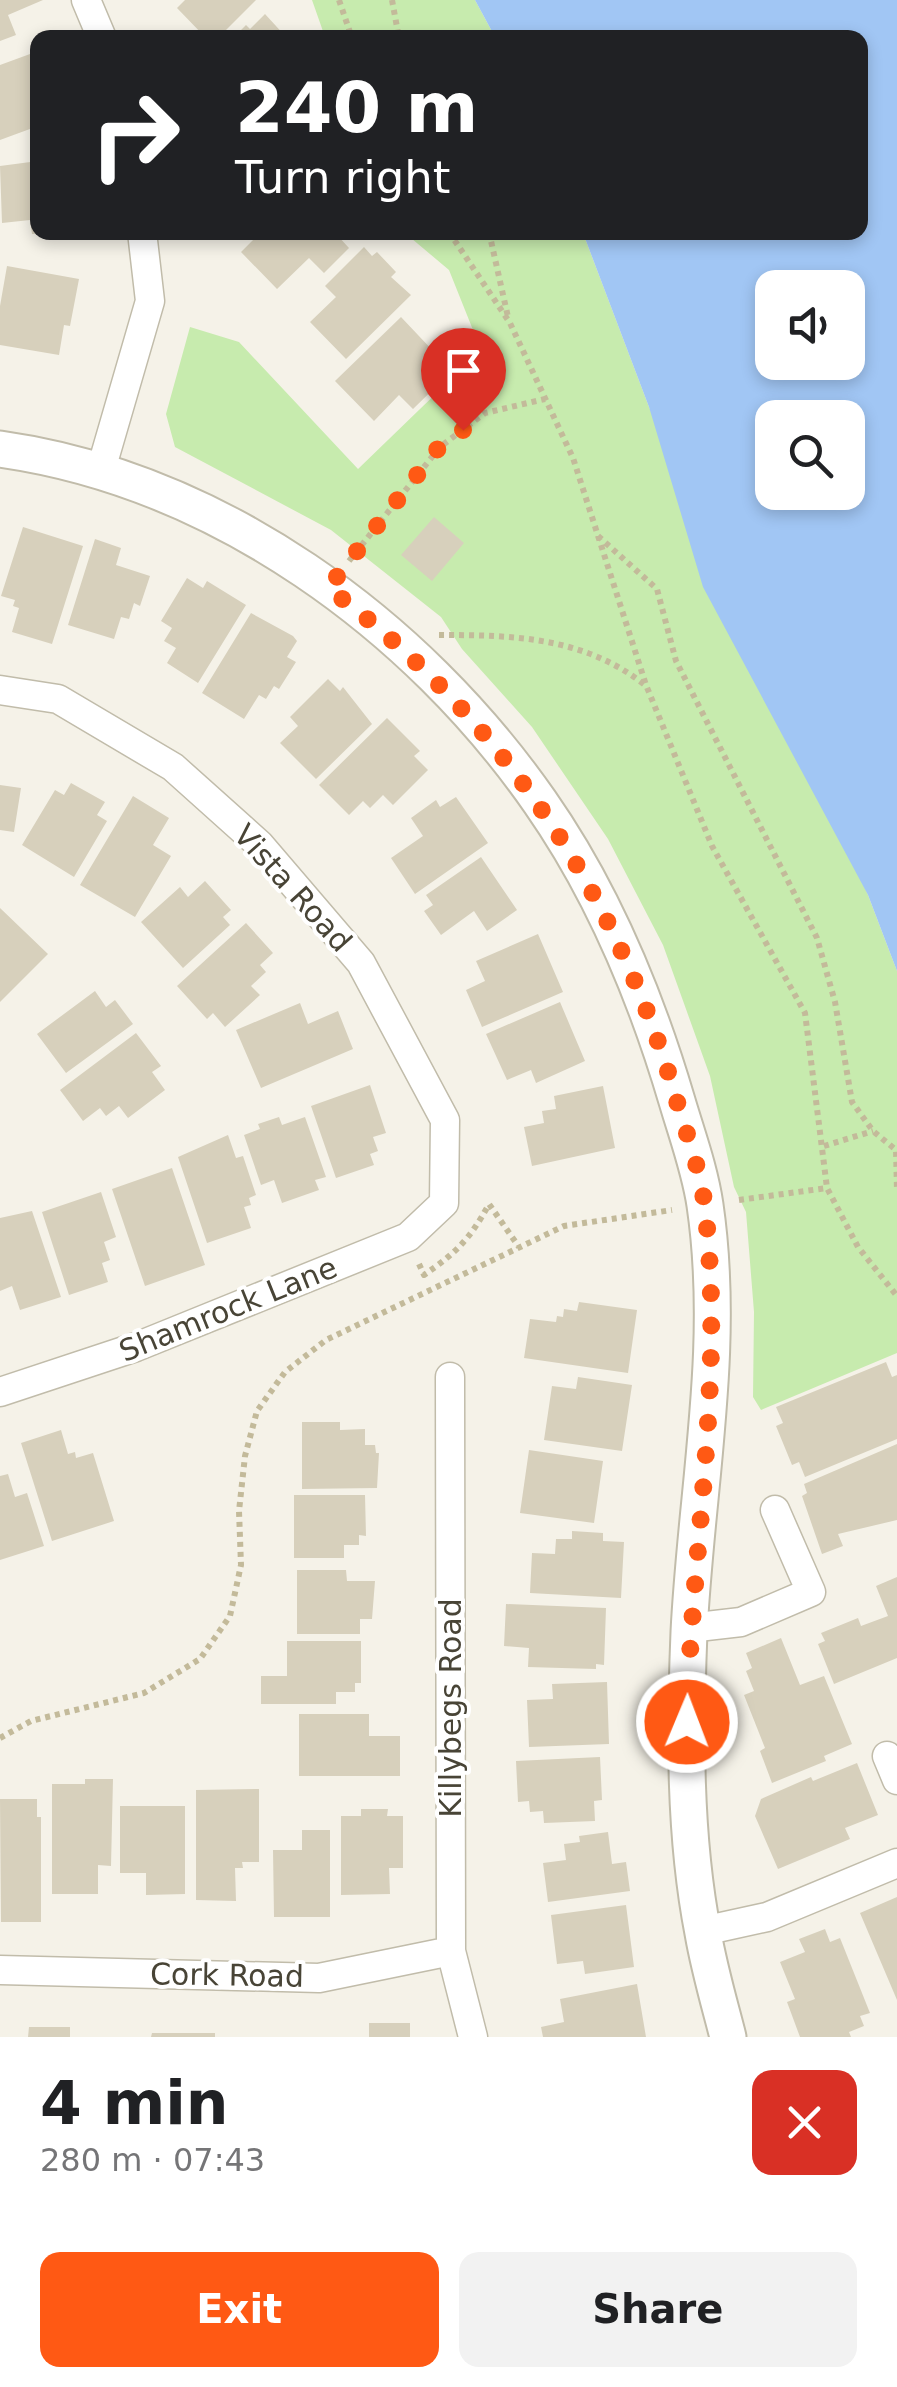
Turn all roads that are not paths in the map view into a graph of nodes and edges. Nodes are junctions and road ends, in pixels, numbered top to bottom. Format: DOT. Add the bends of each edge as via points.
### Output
graph roads {
  1 [pos="86,0"];
  2 [pos="99,30"];
  3 [pos="143,240"];
  4 [pos="0,449"];
  5 [pos="100,473"];
  6 [pos="0,690"];
  7 [pos="444,1203"];
  8 [pos="450,1377"];
  9 [pos="0,1392"];
  10 [pos="776,1510"];
  11 [pos="690,1628"];
  12 [pos="897,1863"];
  13 [pos="702,1931"];
  14 [pos="451,1950"];
  15 [pos="0,1970"];
  16 [pos="473,2037"];
  17 [pos="728,2037"];
  1 -- 2 [label="street"];
  3 -- 5 [label="street" via="150,301"];
  4 -- 5 [label="street"];
  5 -- 11 [label="street" via="200,510 290,560 388,634 461,706 540,802 608,917 657,1032 705,1205 711,1411"];
  6 -- 7 [label="street, Vista Road" via="58,699 173,767 260,845 360,963 445,1120"];
  7 -- 9 [label="street, Shamrock Lane" via="408,1237 136,1347"];
  8 -- 14 [label="street, Killybegs Road"];
  10 -- 11 [label="street" via="812,1592 741,1622"];
  11 -- 13 [label="street" via="690,1826"];
  12 -- 13 [label="street" via="767,1917"];
  13 -- 17 [label="street"];
  14 -- 15 [label="street, Cork Road" via="319,1978"];
  14 -- 16 [label="street, Killybegs Road"];
}
